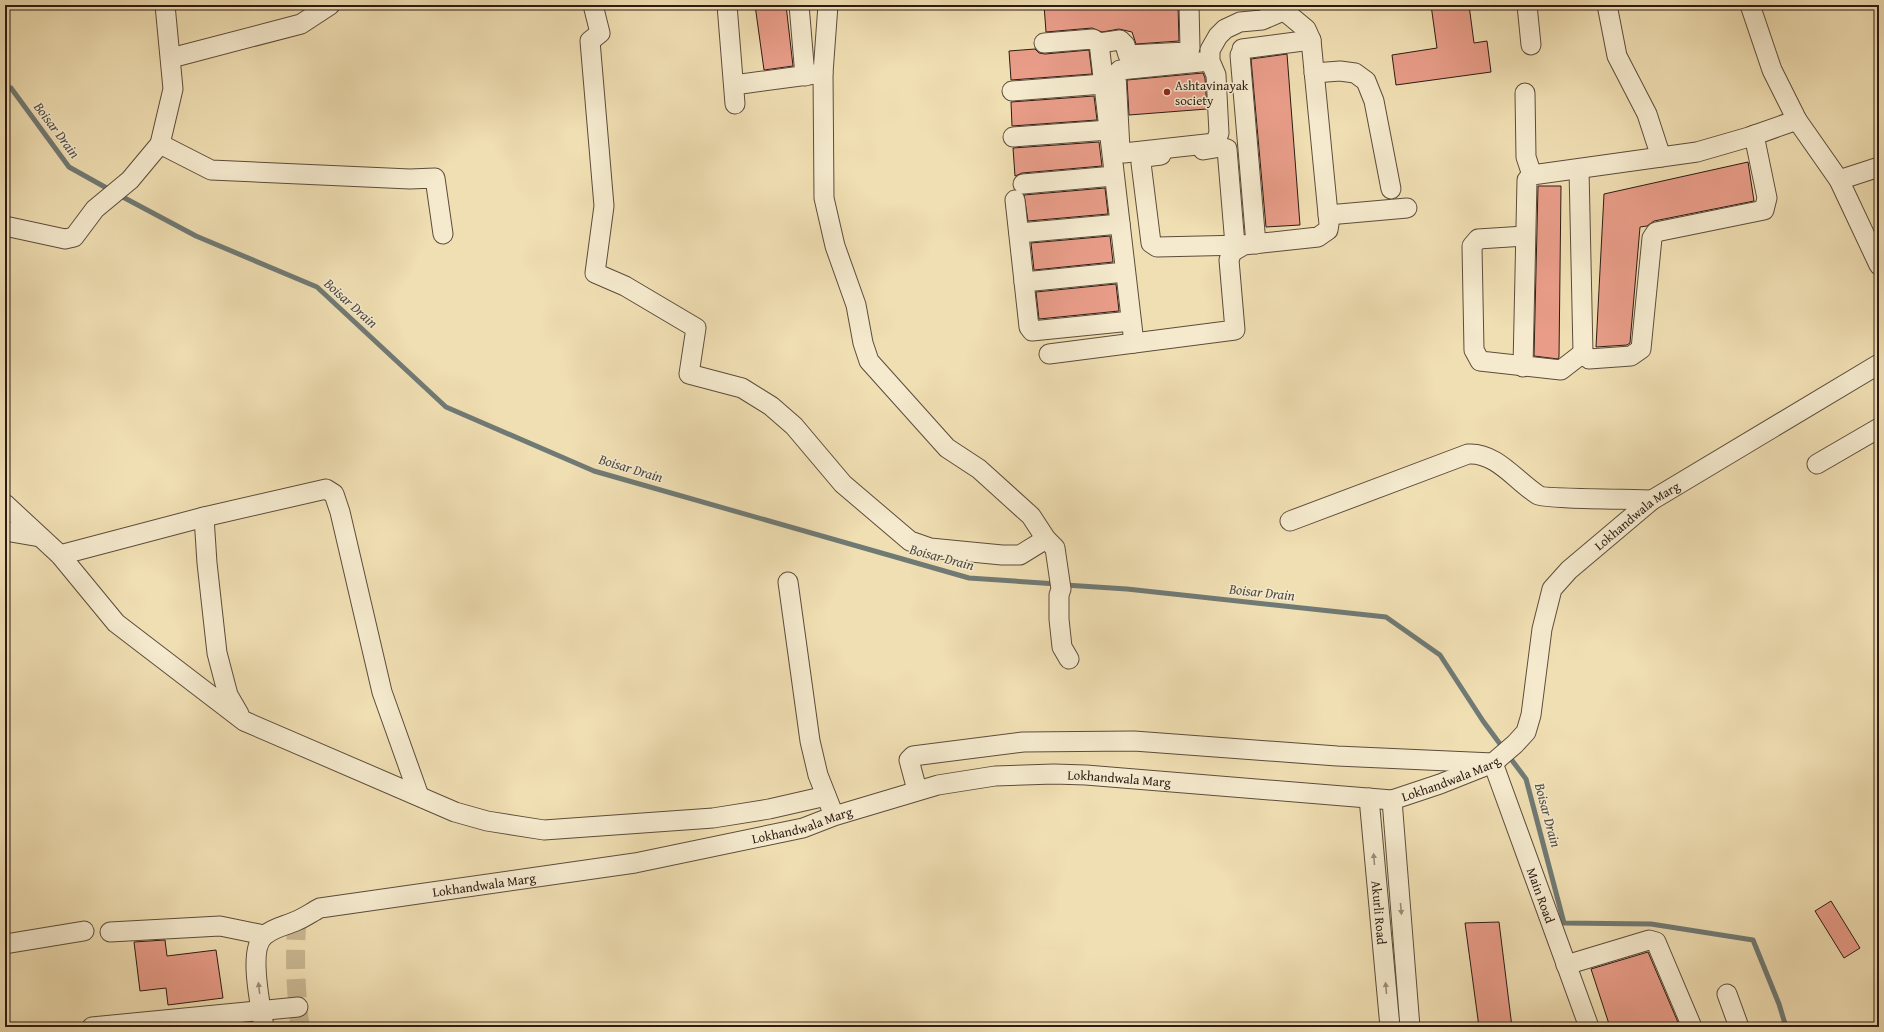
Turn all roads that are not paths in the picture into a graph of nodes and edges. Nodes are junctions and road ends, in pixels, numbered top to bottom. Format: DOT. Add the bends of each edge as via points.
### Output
graph roads {
  1 [pos="165,5"];
  2 [pos="330,5"];
  3 [pos="593,5"];
  4 [pos="727,5"];
  5 [pos="799,5"];
  6 [pos="828,5"];
  7 [pos="1189,5"];
  8 [pos="1527,5"];
  9 [pos="1750,5"];
  10 [pos="1280,8"];
  11 [pos="1608,10"];
  12 [pos="825,30"];
  13 [pos="802,33"];
  14 [pos="1311,40"];
  15 [pos="1044,43"];
  16 [pos="1099,43"];
  17 [pos="1532,45"];
  18 [pos="1190,48"];
  19 [pos="1212,53"];
  20 [pos="171,58"];
  21 [pos="1314,73"];
  22 [pos="814,74"];
  23 [pos="1103,84"];
  24 [pos="734,85"];
  25 [pos="1012,91"];
  26 [pos="1526,93"];
  27 [pos="735,104"];
  28 [pos="1796,120"];
  29 [pos="1109,130"];
  30 [pos="1754,135"];
  31 [pos="1013,137"];
  32 [pos="160,144"];
  33 [pos="1661,157"];
  34 [pos="1879,167"];
  35 [pos="1579,169"];
  36 [pos="1532,175"];
  37 [pos="1114,176"];
  38 [pos="1839,180"];
  39 [pos="1391,189"];
  40 [pos="1407,208"];
  41 [pos="1328,215"];
  42 [pos="1120,224"];
  43 [pos="5,226"];
  44 [pos="1019,233"];
  45 [pos="443,234"];
  46 [pos="1525,236"];
  47 [pos="1245,244"];
  48 [pos="1879,265"];
  49 [pos="1126,272"];
  50 [pos="1024,282"];
  51 [pos="1131,321"];
  52 [pos="1134,343"];
  53 [pos="1583,353"];
  54 [pos="1049,354"];
  55 [pos="1879,364"];
  56 [pos="1523,367"];
  57 [pos="1879,428"];
  58 [pos="1817,464"];
  59 [pos="1652,500"];
  60 [pos="5,504"];
  61 [pos="204,517"];
  62 [pos="1290,521"];
  63 [pos="5,531"];
  64 [pos="40,537"];
  65 [pos="1050,544"];
  66 [pos="60,555"];
  67 [pos="788,582"];
  68 [pos="1069,659"];
  69 [pos="244,721"];
  70 [pos="1495,761"];
  71 [pos="917,790"];
  72 [pos="419,796"];
  73 [pos="826,796"];
  74 [pos="1369,798"];
  75 [pos="1392,800"];
  76 [pos="834,816"];
  77 [pos="84,931"];
  78 [pos="110,932"];
  79 [pos="264,936"];
  80 [pos="5,944"];
  81 [pos="1566,965"];
  82 [pos="1727,994"];
  83 [pos="298,1007"];
  84 [pos="263,1018"];
  85 [pos="170,1023"];
  86 [pos="92,1027"];
  87 [pos="1390,1027"];
  88 [pos="1410,1027"];
  89 [pos="1589,1027"];
  90 [pos="1692,1027"];
  91 [pos="1739,1027"];
  1 -- 20 [label="street"];
  2 -- 20 [label="street" via="301,24"];
  3 -- 65 [label="street" via="600,33 590,41 604,206 595,273 625,286 696,328 689,374 742,388 771,406 794,426 843,484 910,542 930,548 1002,555 1020,555"];
  4 -- 24 [label="street"];
  5 -- 13 [label="street"];
  6 -- 12 [label="street"];
  7 -- 18 [label="street"];
  8 -- 17 [label="street"];
  9 -- 28 [label="street" via="1772,70"];
  10 -- 14 [label="street" via="1306,29"];
  10 -- 19 [label="street" via="1262,20 1240,22 1225,29"];
  11 -- 33 [label="street" via="1617,56 1647,114"];
  12 -- 13 [label="street"];
  12 -- 22 [label="street"];
  13 -- 22 [label="street"];
  14 -- 21 [label="street"];
  14 -- 47 [label="street" via="1241,52"];
  15 -- 16 [label="street" via="1093,39"];
  16 -- 18 [label="street" via="1120,40 1125,45 1128,55 1186,52"];
  16 -- 23 [label="street"];
  18 -- 19 [label="street"];
  19 -- 19 [label="street" via="1217,82 1219,133 1215,144 1124,153 1120,149 1116,74 1120,70"];
  20 -- 32 [label="street" via="173,89"];
  21 -- 39 [label="street" via="1355,73 1366,81 1374,101"];
  21 -- 41 [label="street"];
  22 -- 24 [label="street"];
  22 -- 65 [label="street" via="824,198 836,246 856,305 869,361 948,448 979,469 1031,516"];
  23 -- 25 [label="street"];
  23 -- 29 [label="street"];
  24 -- 27 [label="street"];
  26 -- 36 [label="street" via="1526,157"];
  28 -- 30 [label="street"];
  28 -- 38 [label="street"];
  29 -- 31 [label="street"];
  29 -- 37 [label="street"];
  30 -- 33 [label="street" via="1697,152"];
  30 -- 53 [label="street" via="1767,198 1764,210 1656,232 1652,238 1641,349 1631,356 1589,359"];
  32 -- 43 [label="street" via="130,180 95,209 74,237 65,239"];
  32 -- 45 [label="street" via="211,170 435,178"];
  33 -- 35 [label="street"];
  34 -- 38 [label="street"];
  35 -- 36 [label="street"];
  35 -- 53 [label="street"];
  36 -- 46 [label="street" via="1526,186"];
  37 -- 42 [label="street"];
  37 -- 44 [label="street" via="1019,192"];
  38 -- 48 [label="street"];
  40 -- 41 [label="street"];
  41 -- 47 [label="street" via="1328,230 1318,237"];
  42 -- 44 [label="street"];
  42 -- 49 [label="street"];
  44 -- 50 [label="street"];
  46 -- 56 [label="street"];
  46 -- 56 [label="street" via="1478,239 1472,246 1474,350 1480,361"];
  47 -- 47 [label="street" via="1157,248 1151,244 1141,163 1145,157 1221,147 1227,149"];
  47 -- 52 [label="street" via="1232,252 1229,260 1235,330"];
  49 -- 50 [label="street"];
  49 -- 51 [label="street"];
  50 -- 51 [label="street" via="1029,328 1032,332"];
  51 -- 52 [label="street"];
  52 -- 54 [label="street"];
  53 -- 56 [label="street" via="1561,370"];
  55 -- 59 [label="street, Lokhandwala Marg"];
  57 -- 58 [label="street"];
  59 -- 62 [label="street" via="1539,496 1494,461 1478,453 1468,454"];
  59 -- 70 [label="street, Lokhandwala Marg" via="1569,570 1552,589 1542,629 1531,715 1526,732"];
  60 -- 64 [label="street"];
  61 -- 66 [label="street"];
  61 -- 69 [label="street" via="217,653 228,695"];
  61 -- 72 [label="street" via="326,489 334,494 382,692"];
  63 -- 64 [label="street"];
  64 -- 66 [label="street"];
  65 -- 68 [label="street" via="1062,588 1059,595 1062,647"];
  66 -- 69 [label="street" via="116,623"];
  67 -- 73 [label="street" via="810,741"];
  69 -- 72 [label="street"];
  70 -- 71 [label="street" via="1337,756 1134,741 1023,742 913,756 909,760"];
  70 -- 75 [label="street, Lokhandwala Marg" via="1440,784"];
  70 -- 81 [label="street, Main Road"];
  71 -- 74 [label="street, Lokhandwala Marg" via="996,776 1054,774"];
  71 -- 76 [label="street, Lokhandwala Marg"];
  72 -- 73 [label="street" via="455,812 487,821 544,830 714,818"];
  73 -- 76 [label="street"];
  74 -- 75 [label="street, Lokhandwala Marg"];
  87 -- 74 [label="street, Akurli Road, one-way"];
  75 -- 88 [label="street, Akurli Road, one-way"];
  76 -- 79 [label="street, Lokhandwala Marg" via="803,828 635,863 320,908"];
  77 -- 80 [label="street"];
  78 -- 79 [label="street" via="220,926"];
  84 -- 79 [label="street, one-way" via="256,963 258,946"];
  81 -- 89 [label="street, Main Road"];
  81 -- 90 [label="street" via="1649,940 1656,942"];
  82 -- 91 [label="street"];
  83 -- 84 [label="street"];
  84 -- 85 [label="street"];
  85 -- 86 [label="street"];
}
